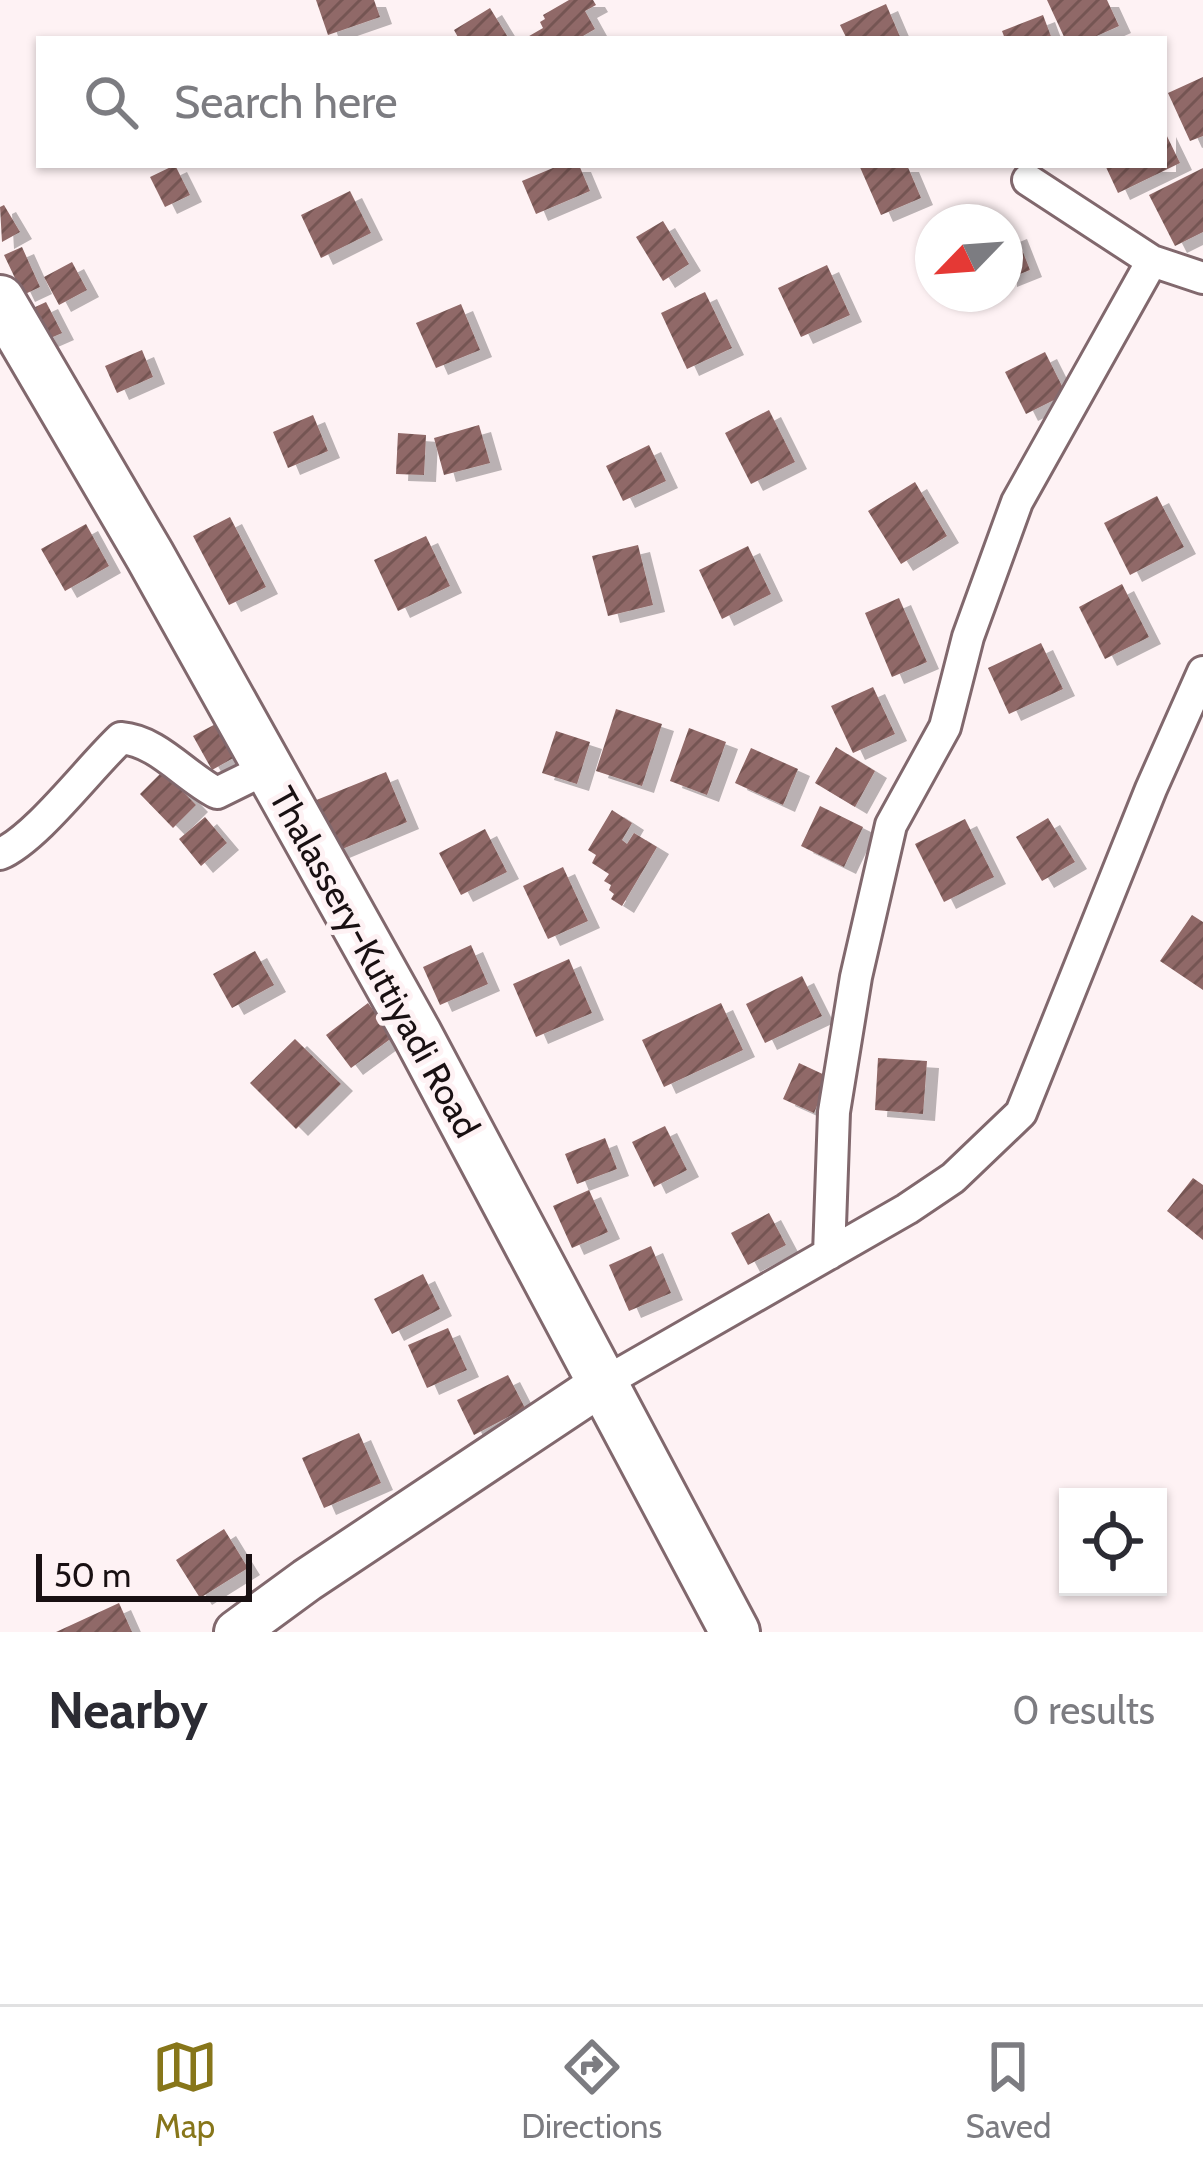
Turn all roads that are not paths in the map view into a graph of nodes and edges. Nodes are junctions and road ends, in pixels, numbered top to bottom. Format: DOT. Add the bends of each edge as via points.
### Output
graph roads {
  1 [pos="1028,180"];
  2 [pos="1152,261"];
  3 [pos="1203,278"];
  4 [pos="0,300"];
  5 [pos="1203,672"];
  6 [pos="268,768"];
  7 [pos="0,854"];
  8 [pos="829,1254"];
  9 [pos="600,1385"];
  10 [pos="236,1632"];
  11 [pos="735,1632"];
  1 -- 2 [label="street"];
  2 -- 3 [label="street"];
  2 -- 8 [label="street" via="1017,502 945,727 891,825 834,1112"];
  4 -- 6 [label="main road, Thalassery-Kuttiyadi Road"];
  5 -- 8 [label="street" via="1021,1113 953,1178"];
  6 -- 7 [label="street" via="217,793 142,740 122,738"];
  6 -- 9 [label="main road, Thalassery-Kuttiyadi Road"];
  8 -- 9 [label="street"];
  9 -- 10 [label="main road"];
  9 -- 11 [label="main road, Thalassery-Kuttiyadi Road"];
}
